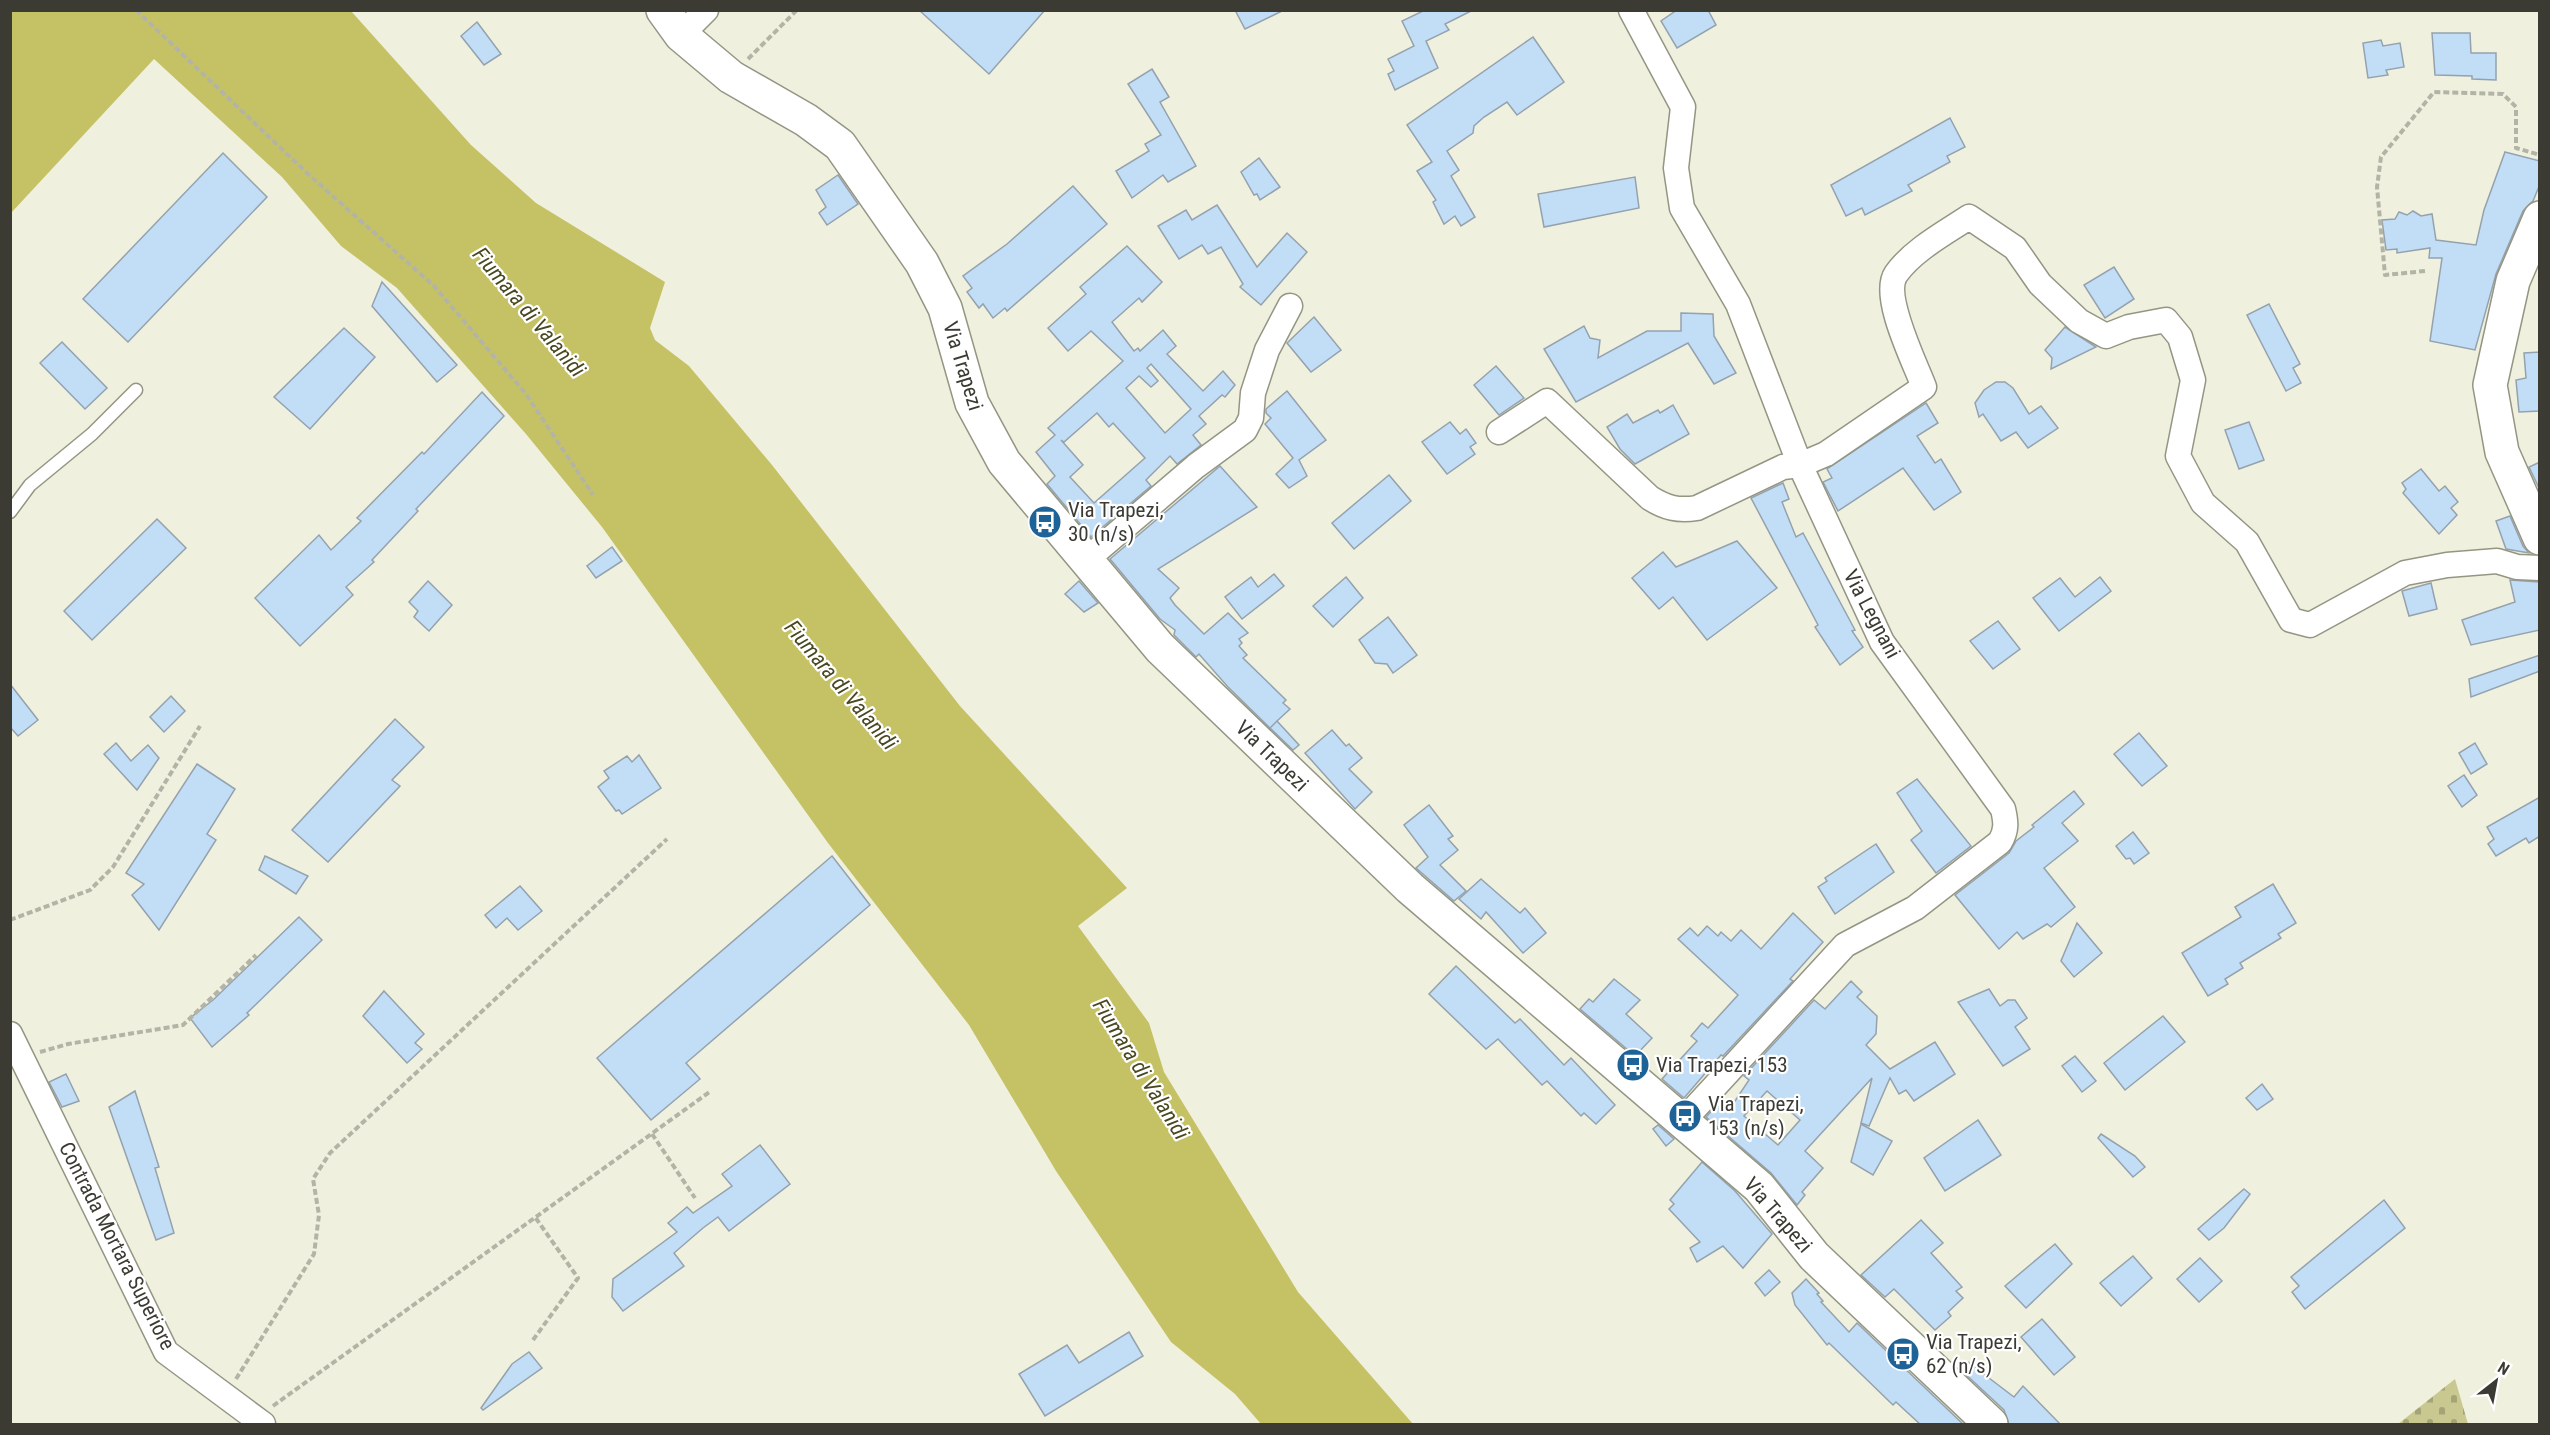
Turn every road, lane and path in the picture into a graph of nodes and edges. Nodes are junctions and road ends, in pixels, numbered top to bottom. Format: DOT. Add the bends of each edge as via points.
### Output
graph roads {
  1 [pos="136,10"];
  2 [pos="706,10"];
  3 [pos="797,10"];
  4 [pos="1631,10"];
  5 [pos="672,23"];
  6 [pos="731,77"];
  7 [pos="2540,155"];
  8 [pos="2540,218"];
  9 [pos="2425,271"];
  10 [pos="1290,306"];
  11 [pos="136,390"];
  12 [pos="1499,432"];
  13 [pos="1800,465"];
  14 [pos="593,495"];
  15 [pos="10,512"];
  16 [pos="2540,538"];
  17 [pos="1086,560"];
  18 [pos="2540,568"];
  19 [pos="200,726"];
  20 [pos="667,838"];
  21 [pos="10,920"];
  22 [pos="256,954"];
  23 [pos="10,1034"];
  24 [pos="22,1058"];
  25 [pos="711,1091"];
  26 [pos="1682,1122"];
  27 [pos="652,1134"];
  28 [pos="695,1198"];
  29 [pos="535,1217"];
  30 [pos="533,1340"];
  31 [pos="226,1395"];
  32 [pos="259,1421"];
  33 [pos="1991,1425"];
  1 -- 14 [label="path" via="308,174 434,286 526,394"];
  2 -- 5 [label="street"];
  3 -- 6 [label="path"];
  4 -- 13 [label="street, Via Legnani" via="1683,107 1676,168 1682,208 1737,304"];
  5 -- 6 [label="street, Via Trapezi"];
  6 -- 17 [label="street, Via Trapezi" via="806,120 840,145 927,272 945,308 972,403 1004,462"];
  7 -- 9 [label="path" via="2517,148 2516,106 2503,94 2434,92 2381,157 2377,187 2385,275"];
  8 -- 16 [label="street" via="2513,281 2490,384 2502,452"];
  10 -- 17 [label="street" via="1267,350 1252,393 1251,418 1245,430 1196,466"];
  11 -- 15 [label="lane" via="92,434 30,485"];
  12 -- 13 [label="street" via="1547,401 1650,498 1664,507 1683,510 1697,508 1784,467"];
  13 -- 18 [label="street" via="1861,432 1924,387 1891,299 1895,275 1937,238 1969,217 2015,248 2040,284 2079,321 2106,336 2166,320 2180,337 2193,380 2178,456 2203,503 2247,542 2291,620 2310,626 2405,573 2497,561"];
  13 -- 26 [label="street, Via Legnani" via="1882,642 2003,809 2006,832 2000,842 1916,908 1845,945"];
  17 -- 26 [label="street, Via Trapezi" via="1160,648 1410,888"];
  19 -- 21 [label="path" via="113,867 90,890"];
  20 -- 31 [label="path" via="330,1154 313,1179 319,1215 314,1254"];
  22 -- 24 [label="path" via="183,1024 68,1044"];
  23 -- 24 [label="street, Contrada Mortara Superiore"];
  24 -- 31 [label="street, Contrada Mortara Superiore" via="166,1352"];
  25 -- 27 [label="path"];
  26 -- 33 [label="street, Via Trapezi" via="1759,1187 1814,1256"];
  27 -- 28 [label="path"];
  27 -- 29 [label="path"];
  29 -- 30 [label="path" via="578,1278"];
  29 -- 32 [label="path"];
  31 -- 32 [label="street, Contrada Mortara Superiore"];
}
